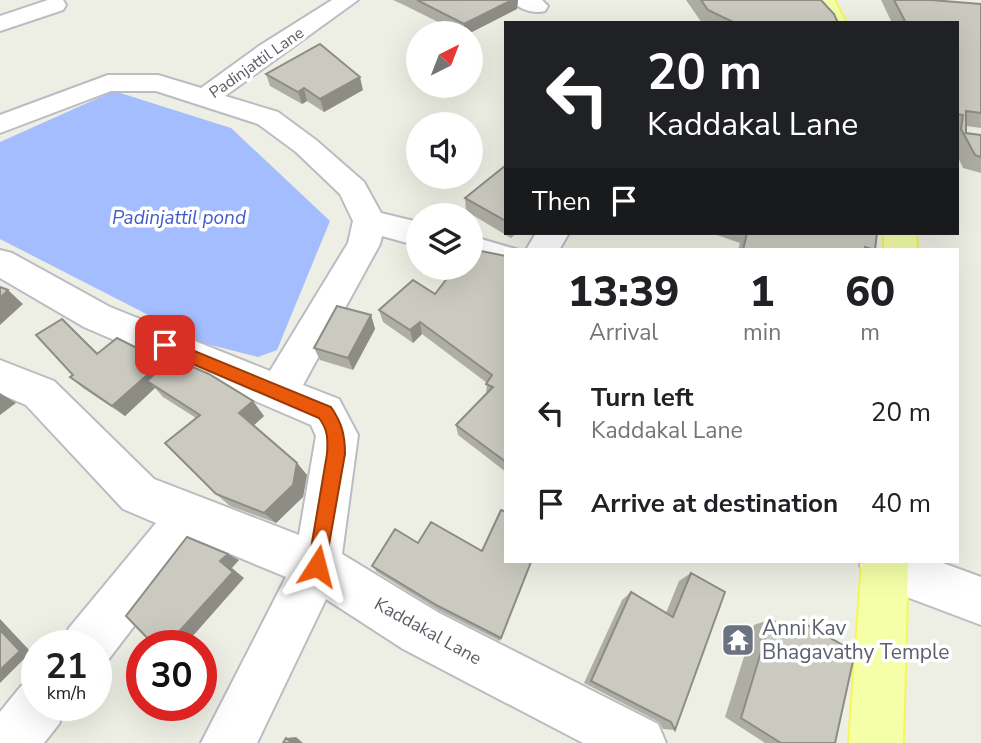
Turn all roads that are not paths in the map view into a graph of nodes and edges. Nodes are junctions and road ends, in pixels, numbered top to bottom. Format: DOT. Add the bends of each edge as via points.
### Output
graph roads {
  1 [pos="347,0"];
  2 [pos="823,0"];
  3 [pos="55,5"];
  4 [pos="834,21"];
  5 [pos="0,24"];
  6 [pos="205,98"];
  7 [pos="0,125"];
  8 [pos="369,221"];
  9 [pos="406,231"];
  10 [pos="483,251"];
  11 [pos="504,256"];
  12 [pos="4,270"];
  13 [pos="0,376"];
  14 [pos="278,393"];
  15 [pos="191,515"];
  16 [pos="884,563"];
  17 [pos="317,566"];
  18 [pos="981,601"];
  19 [pos="100,630"];
  20 [pos="27,721"];
  21 [pos="10,743"];
  22 [pos="228,743"];
  23 [pos="639,743"];
  24 [pos="876,743"];
  1 -- 6 [label="street, Padinjattil Lane"];
  2 -- 4 [label="main road"];
  3 -- 5 [label="street"];
  6 -- 7 [label="street, Padinjattil Lane" via="158,83 108,83"];
  6 -- 8 [label="street" via="268,118 287,132 353,190"];
  8 -- 9 [label="street"];
  8 -- 14 [label="street" via="364,244"];
  10 -- 11 [label="street"];
  12 -- 14 [label="street" via="97,317"];
  13 -- 15 [label="street, Kaddakal Lane" via="40,393 139,494"];
  14 -- 17 [label="street" via="325,412 337,435"];
  15 -- 17 [label="street, Kaddakal Lane"];
  15 -- 19 [label="street"];
  16 -- 18 [label="street"];
  16 -- 24 [label="main road"];
  17 -- 22 [label="street"];
  17 -- 23 [label="street, Kaddakal Lane" via="421,631"];
  20 -- 21 [label="street"];
}
